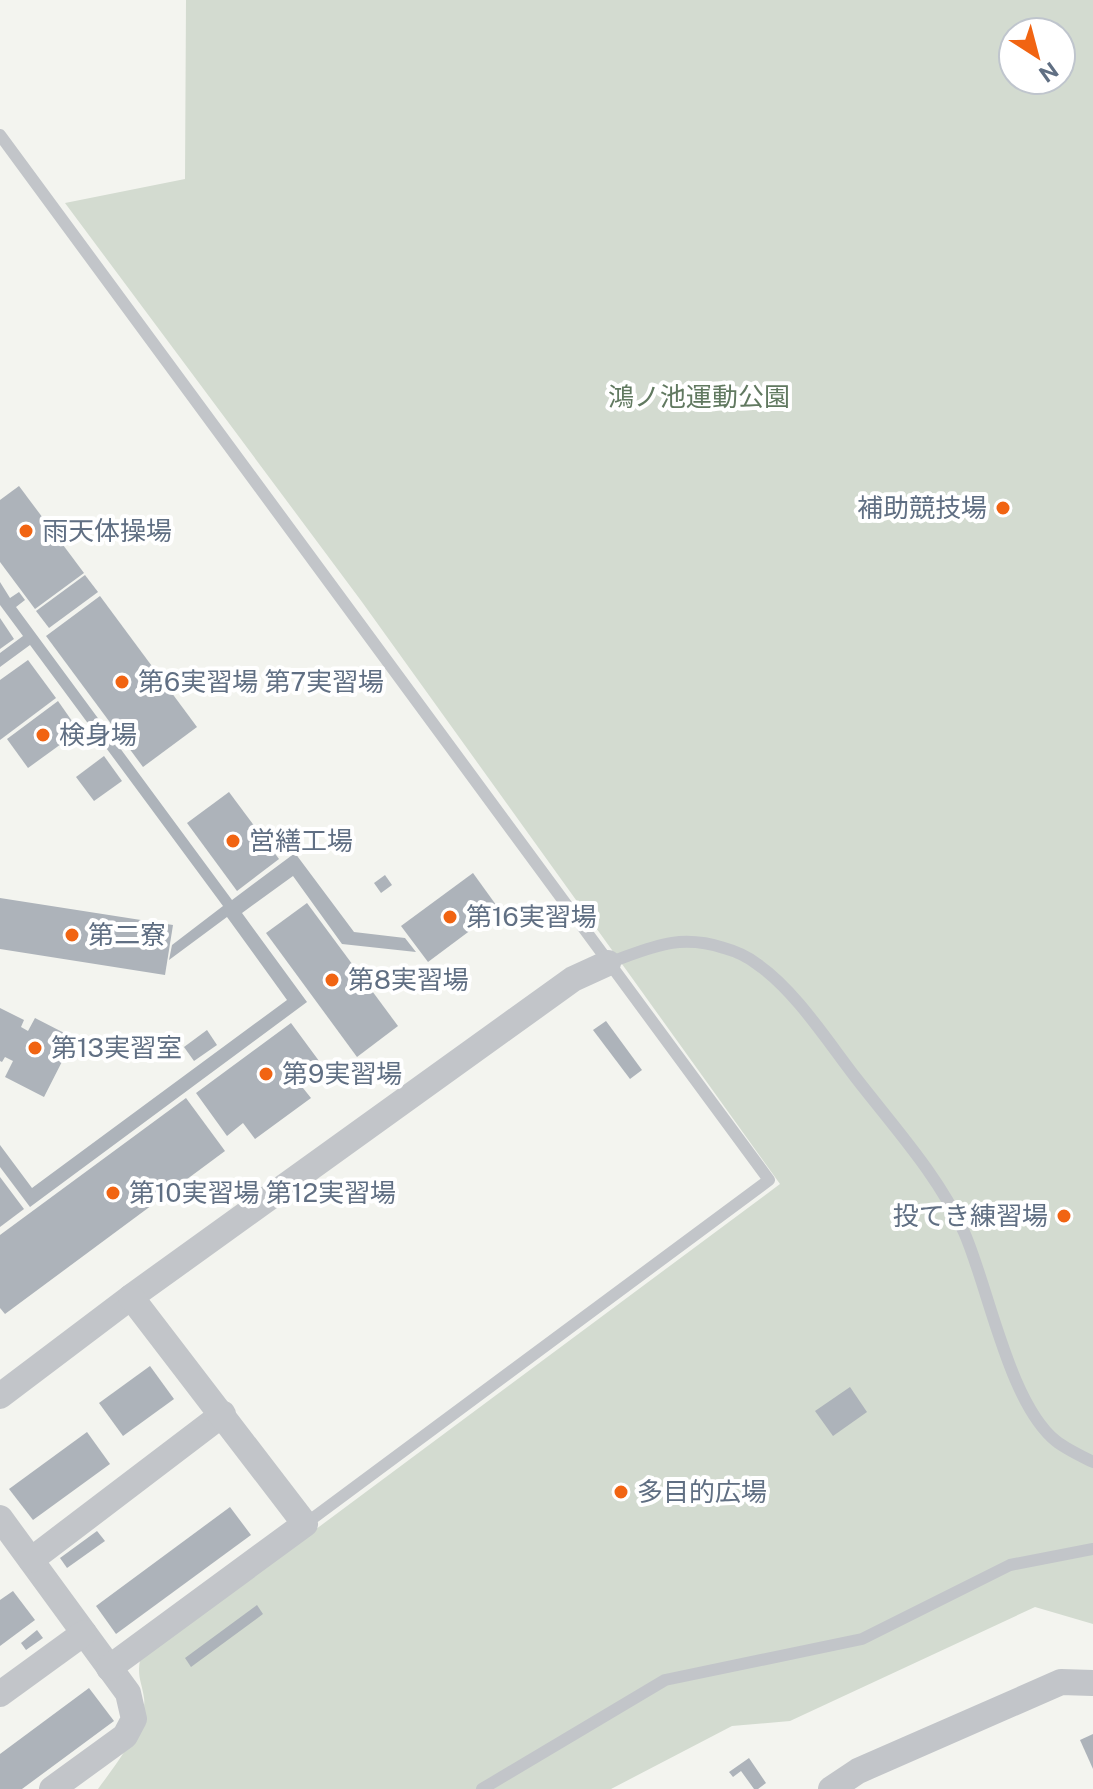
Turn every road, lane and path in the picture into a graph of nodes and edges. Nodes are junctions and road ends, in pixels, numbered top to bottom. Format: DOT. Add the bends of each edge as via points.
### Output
graph roads {
  1 [pos="0,135"];
  2 [pos="608,963"];
  3 [pos="131,1297"];
  4 [pos="0,1396"];
  5 [pos="223,1414"];
  6 [pos="1093,1462"];
  7 [pos="305,1524"];
  8 [pos="3,1527"];
  9 [pos="1093,1549"];
  10 [pos="31,1560"];
  11 [pos="84,1633"];
  12 [pos="109,1668"];
  13 [pos="1093,1683"];
  14 [pos="0,1694"];
  15 [pos="52,1789"];
  16 [pos="482,1789"];
  17 [pos="831,1789"];
  1 -- 2 [label="lane"];
  2 -- 3 [label="street" via="573,979"];
  2 -- 6 [label="lane" via="675,940 697,941 727,948 758,964 800,1005 941,1188 983,1280 1015,1381 1034,1415 1056,1440"];
  2 -- 7 [label="lane" via="769,1180"];
  3 -- 4 [label="street"];
  3 -- 5 [label="street"];
  5 -- 7 [label="street"];
  5 -- 10 [label="street"];
  7 -- 12 [label="street"];
  8 -- 10 [label="street"];
  9 -- 16 [label="lane" via="1010,1565 862,1639 665,1680"];
  10 -- 11 [label="street"];
  11 -- 12 [label="street"];
  11 -- 14 [label="street"];
  12 -- 15 [label="street" via="128,1693 134,1719 125,1736"];
  13 -- 17 [label="street" via="1061,1682 858,1771"];
}
